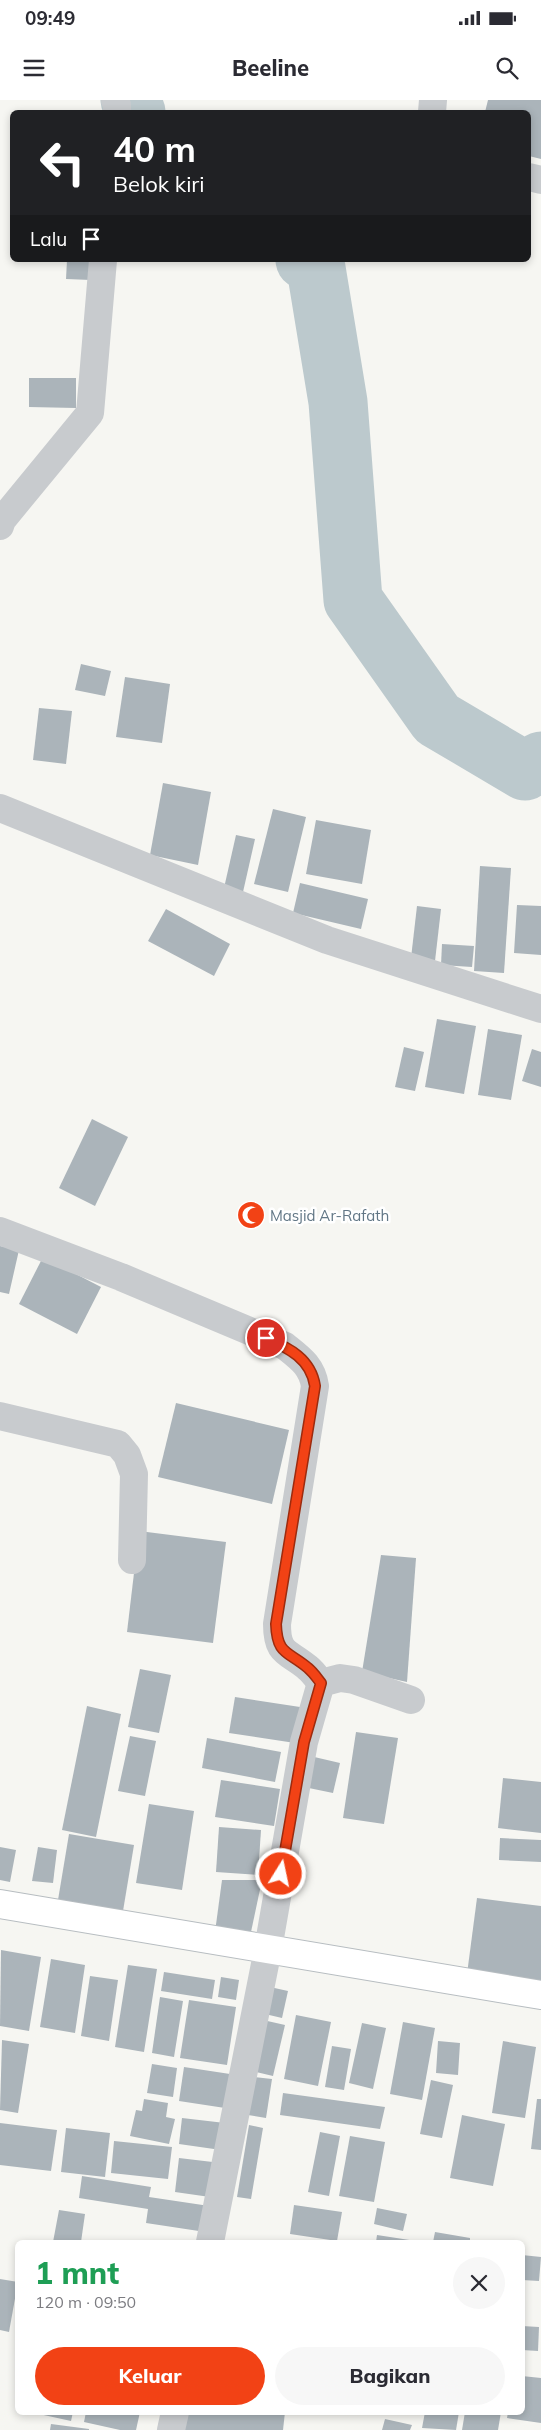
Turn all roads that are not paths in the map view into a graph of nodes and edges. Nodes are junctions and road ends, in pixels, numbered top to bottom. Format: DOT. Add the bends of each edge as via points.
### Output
graph roads {
  1 [pos="103,262"];
  2 [pos="1,523"];
  3 [pos="0,808"];
  4 [pos="541,1009"];
  5 [pos="0,1231"];
  6 [pos="0,1416"];
  7 [pos="132,1560"];
  8 [pos="321,1683"];
  9 [pos="411,1700"];
  10 [pos="0,1904"];
  11 [pos="268,1949"];
  12 [pos="541,1995"];
  13 [pos="210,2240"];
  14 [pos="174,2415"];
  15 [pos="171,2430"];
  1 -- 2 [label="street" via="90,413"];
  3 -- 4 [label="street" via="327,940"];
  5 -- 8 [label="street" via="121,1277 284,1346 304,1360 313,1373 315,1386 276,1624 281,1649 308,1668"];
  6 -- 7 [label="street" via="118,1444 127,1455 134,1474"];
  8 -- 9 [label="street" via="340,1678 354,1680"];
  8 -- 11 [label="street" via="304,1742"];
  10 -- 11 [label="street"];
  11 -- 12 [label="street"];
  11 -- 13 [label="street"];
  14 -- 15 [label="street"];
}
